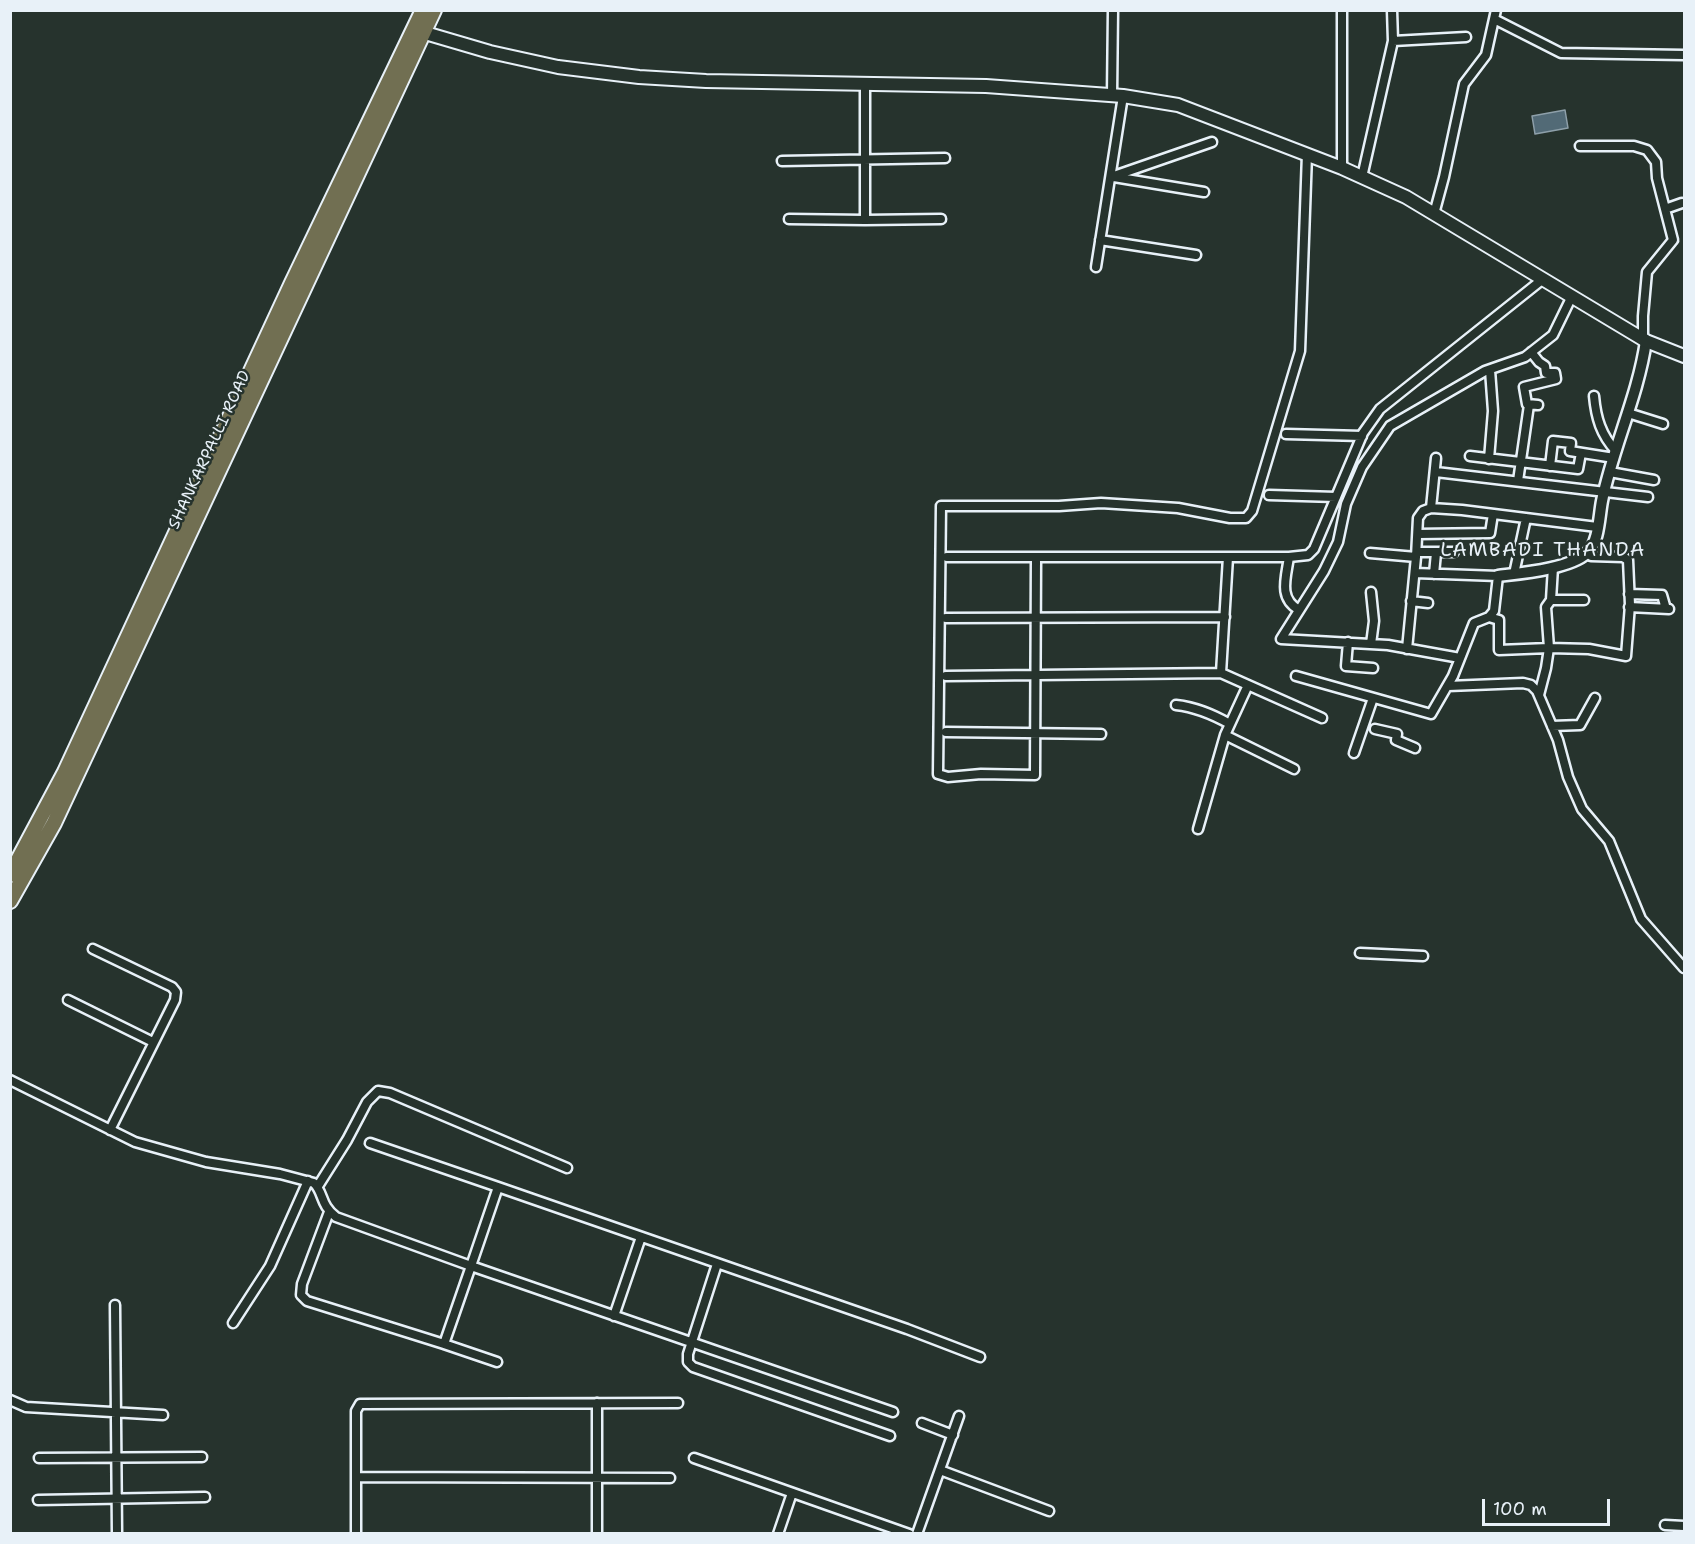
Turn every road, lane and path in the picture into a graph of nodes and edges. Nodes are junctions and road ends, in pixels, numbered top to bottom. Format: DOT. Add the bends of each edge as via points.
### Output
graph roads {
  1 [pos="423,10"];
  2 [pos="434,10"];
  3 [pos="1113,10"];
  4 [pos="1342,10"];
  5 [pos="1392,10"];
  6 [pos="1495,15"];
  7 [pos="419,32"];
  8 [pos="1466,37"];
  9 [pos="1393,41"];
  10 [pos="1684,55"];
  11 [pos="866,84"];
  12 [pos="1118,96"];
  13 [pos="1212,142"];
  14 [pos="1580,146"];
  15 [pos="1307,154"];
  16 [pos="945,158"];
  17 [pos="865,159"];
  18 [pos="782,161"];
  19 [pos="1342,168"];
  20 [pos="1111,177"];
  21 [pos="1362,177"];
  22 [pos="1204,192"];
  23 [pos="1682,203"];
  24 [pos="1665,209"];
  25 [pos="1434,214"];
  26 [pos="789,219"];
  27 [pos="941,219"];
  28 [pos="865,220"];
  29 [pos="1100,240"];
  30 [pos="1196,255"];
  31 [pos="1096,267"];
  32 [pos="1543,279"];
  33 [pos="1572,296"];
  34 [pos="1645,341"];
  35 [pos="1531,352"];
  36 [pos="1684,356"];
  37 [pos="1490,370"];
  38 [pos="1594,396"];
  39 [pos="1628,413"];
  40 [pos="1663,424"];
  41 [pos="1286,434"];
  42 [pos="1362,436"];
  43 [pos="1581,453"];
  44 [pos="1615,454"];
  45 [pos="1470,456"];
  46 [pos="1436,458"];
  47 [pos="1489,459"];
  48 [pos="1521,462"];
  49 [pos="1550,466"];
  50 [pos="1436,472"];
  51 [pos="1610,472"];
  52 [pos="1654,480"];
  53 [pos="1518,481"];
  54 [pos="1604,492"];
  55 [pos="1269,495"];
  56 [pos="1336,497"];
  57 [pos="1648,497"];
  58 [pos="1431,508"];
  59 [pos="1493,514"];
  60 [pos="1526,518"];
  61 [pos="1597,527"];
  62 [pos="1418,534"];
  63 [pos="1454,552"];
  64 [pos="1370,553"];
  65 [pos="1436,553"];
  66 [pos="1588,553"];
  67 [pos="1417,554"];
  68 [pos="947,557"];
  69 [pos="1228,557"];
  70 [pos="1289,557"];
  71 [pos="1036,558"];
  72 [pos="1552,567"];
  73 [pos="1415,573"];
  74 [pos="1434,574"];
  75 [pos="1514,574"];
  76 [pos="1498,576"];
  77 [pos="1371,592"];
  78 [pos="1629,594"];
  79 [pos="1551,600"];
  80 [pos="1584,600"];
  81 [pos="1411,602"];
  82 [pos="1428,603"];
  83 [pos="1629,607"];
  84 [pos="1299,610"];
  85 [pos="1036,617"];
  86 [pos="1225,617"];
  87 [pos="1489,617"];
  88 [pos="946,618"];
  89 [pos="1348,642"];
  90 [pos="1371,644"];
  91 [pos="1407,648"];
  92 [pos="1549,648"];
  93 [pos="1460,658"];
  94 [pos="1373,668"];
  95 [pos="1221,673"];
  96 [pos="1035,674"];
  97 [pos="946,676"];
  98 [pos="1296,676"];
  99 [pos="1248,685"];
  100 [pos="1448,686"];
  101 [pos="1539,695"];
  102 [pos="1373,698"];
  103 [pos="1595,698"];
  104 [pos="1176,705"];
  105 [pos="1322,718"];
  106 [pos="1230,724"];
  107 [pos="1552,726"];
  108 [pos="1375,729"];
  109 [pos="946,732"];
  110 [pos="1035,733"];
  111 [pos="1101,734"];
  112 [pos="1224,735"];
  113 [pos="1415,748"];
  114 [pos="1354,753"];
  115 [pos="1294,769"];
  116 [pos="1198,829"];
  117 [pos="10,875"];
  118 [pos="10,901"];
  119 [pos="93,949"];
  120 [pos="1360,953"];
  121 [pos="1424,956"];
  122 [pos="1684,968"];
  123 [pos="68,1000"];
  124 [pos="153,1042"];
  125 [pos="10,1080"];
  126 [pos="110,1130"];
  127 [pos="370,1143"];
  128 [pos="567,1168"];
  129 [pos="308,1181"];
  130 [pos="318,1186"];
  131 [pos="498,1187"];
  132 [pos="329,1212"];
  133 [pos="641,1237"];
  134 [pos="717,1264"];
  135 [pos="471,1266"];
  136 [pos="115,1305"];
  137 [pos="614,1316"];
  138 [pos="233,1323"];
  139 [pos="692,1343"];
  140 [pos="444,1344"];
  141 [pos="980,1357"];
  142 [pos="497,1362"];
  143 [pos="10,1400"];
  144 [pos="597,1403"];
  145 [pos="678,1403"];
  146 [pos="117,1412"];
  147 [pos="893,1412"];
  148 [pos="163,1415"];
  149 [pos="959,1416"];
  150 [pos="922,1423"];
  151 [pos="953,1435"];
  152 [pos="890,1436"];
  153 [pos="202,1457"];
  154 [pos="39,1458"];
  155 [pos="117,1458"];
  156 [pos="694,1458"];
  157 [pos="940,1470"];
  158 [pos="357,1477"];
  159 [pos="597,1478"];
  160 [pos="670,1478"];
  161 [pos="792,1493"];
  162 [pos="117,1497"];
  163 [pos="205,1497"];
  164 [pos="38,1500"];
  165 [pos="1049,1511"];
  166 [pos="1665,1525"];
  167 [pos="1684,1526"];
  168 [pos="117,1533"];
  169 [pos="356,1533"];
  170 [pos="597,1533"];
  171 [pos="778,1533"];
  172 [pos="909,1533"];
  173 [pos="917,1533"];
  1 -- 7 [label="main road, SHANKARPALLI ROAD"];
  2 -- 7 [label="main road, SHANKARPALLI ROAD"];
  3 -- 12 [label="street"];
  4 -- 19 [label="street"];
  5 -- 9 [label="street"];
  6 -- 10 [label="street" via="1561,52"];
  6 -- 25 [label="street" via="1486,55 1464,84"];
  7 -- 11 [label="main road" via="490,52 594,73 706,81"];
  7 -- 117 [label="main road, SHANKARPALLI ROAD" via="292,283 65,772"];
  7 -- 118 [label="main road, SHANKARPALLI ROAD" via="54,823"];
  8 -- 9 [label="street"];
  9 -- 21 [label="street"];
  11 -- 12 [label="main road" via="986,86"];
  11 -- 17 [label="street"];
  12 -- 15 [label="main road" via="1178,105"];
  12 -- 20 [label="street"];
  13 -- 20 [label="street"];
  14 -- 24 [label="street" via="1634,146 1647,150 1656,162"];
  15 -- 19 [label="main road"];
  15 -- 110 [label="street" via="1300,351 1252,511 1246,518 1101,503 941,506 938,774 1035,775"];
  16 -- 17 [label="street"];
  17 -- 18 [label="street"];
  17 -- 28 [label="street"];
  19 -- 21 [label="main road"];
  20 -- 22 [label="street"];
  20 -- 29 [label="street"];
  21 -- 25 [label="main road"];
  23 -- 24 [label="street"];
  24 -- 34 [label="street" via="1674,240 1647,272"];
  25 -- 32 [label="main road"];
  26 -- 28 [label="street"];
  27 -- 28 [label="street"];
  29 -- 30 [label="street"];
  29 -- 31 [label="street"];
  32 -- 33 [label="main road"];
  32 -- 42 [label="street" via="1380,409"];
  33 -- 34 [label="main road"];
  33 -- 35 [label="street" via="1553,335"];
  34 -- 36 [label="main road"];
  34 -- 39 [label="street"];
  35 -- 37 [label="street"];
  35 -- 48 [label="street" via="1545,366 1546,373 1555,373 1556,379 1524,387 1527,404 1534,405"];
  37 -- 47 [label="street" via="1493,411"];
  37 -- 84 [label="street" via="1390,426 1362,467 1346,504 1338,542"];
  38 -- 44 [label="street" via="1600,427"];
  39 -- 40 [label="street"];
  39 -- 44 [label="street"];
  41 -- 42 [label="street"];
  42 -- 56 [label="street"];
  43 -- 44 [label="street"];
  43 -- 49 [label="street" via="1578,469"];
  43 -- 49 [label="street" via="1570,451 1571,443 1553,441"];
  44 -- 51 [label="street"];
  45 -- 47 [label="street"];
  46 -- 50 [label="street"];
  47 -- 48 [label="street"];
  48 -- 49 [label="street"];
  48 -- 53 [label="street"];
  50 -- 53 [label="street"];
  50 -- 58 [label="street"];
  51 -- 52 [label="street"];
  51 -- 54 [label="street"];
  53 -- 54 [label="street"];
  54 -- 57 [label="street"];
  54 -- 61 [label="street"];
  55 -- 56 [label="street"];
  56 -- 70 [label="street" via="1314,549 1308,555"];
  58 -- 59 [label="street"];
  58 -- 62 [label="street" via="1420,514"];
  59 -- 60 [label="street"];
  59 -- 62 [label="street" via="1490,533"];
  60 -- 61 [label="street"];
  60 -- 75 [label="street"];
  61 -- 66 [label="street"];
  62 -- 67 [label="street"];
  63 -- 65 [label="street"];
  64 -- 67 [label="street"];
  65 -- 67 [label="street"];
  65 -- 74 [label="street"];
  66 -- 72 [label="street"];
  66 -- 78 [label="street" via="1628,560"];
  67 -- 73 [label="street"];
  68 -- 71 [label="street"];
  69 -- 70 [label="street"];
  69 -- 71 [label="street"];
  69 -- 86 [label="street"];
  70 -- 84 [label="street" via="1284,593 1290,605"];
  71 -- 85 [label="street"];
  72 -- 75 [label="street"];
  72 -- 79 [label="street"];
  73 -- 74 [label="street"];
  73 -- 81 [label="street"];
  74 -- 76 [label="street"];
  75 -- 76 [label="street"];
  76 -- 87 [label="street" via="1494,611"];
  77 -- 90 [label="street"];
  78 -- 83 [label="street"];
  78 -- 83 [label="street" via="1662,596 1668,609"];
  79 -- 80 [label="street"];
  79 -- 92 [label="street" via="1546,607"];
  81 -- 82 [label="street"];
  81 -- 91 [label="street"];
  83 -- 92 [label="street" via="1626,656 1589,649"];
  84 -- 89 [label="street" via="1281,639"];
  85 -- 86 [label="street"];
  85 -- 88 [label="street"];
  85 -- 96 [label="street"];
  86 -- 95 [label="street"];
  87 -- 92 [label="street" via="1499,620 1499,650"];
  87 -- 93 [label="street" via="1474,623"];
  89 -- 90 [label="street"];
  89 -- 94 [label="street" via="1346,666"];
  90 -- 91 [label="street"];
  91 -- 93 [label="street"];
  92 -- 101 [label="street"];
  93 -- 100 [label="street"];
  95 -- 96 [label="street"];
  95 -- 99 [label="street"];
  96 -- 97 [label="street"];
  96 -- 110 [label="street"];
  98 -- 102 [label="street"];
  99 -- 105 [label="street"];
  99 -- 106 [label="street"];
  100 -- 101 [label="street" via="1523,683 1531,685"];
  100 -- 102 [label="street" via="1431,714"];
  101 -- 107 [label="street"];
  102 -- 114 [label="street"];
  103 -- 107 [label="street" via="1580,725"];
  104 -- 106 [label="street" via="1208,712"];
  106 -- 112 [label="street"];
  107 -- 122 [label="street" via="1581,808 1609,842 1641,919"];
  108 -- 113 [label="street" via="1397,734 1396,740"];
  109 -- 110 [label="street"];
  110 -- 111 [label="street"];
  112 -- 115 [label="street"];
  112 -- 116 [label="street"];
  119 -- 124 [label="street" via="176,992"];
  120 -- 121 [label="street"];
  123 -- 124 [label="street"];
  124 -- 126 [label="street"];
  125 -- 126 [label="street"];
  126 -- 129 [label="street" via="135,1142 206,1162"];
  127 -- 131 [label="street"];
  128 -- 130 [label="street" via="378,1091 367,1102"];
  129 -- 130 [label="street"];
  129 -- 138 [label="street" via="270,1266"];
  130 -- 132 [label="street"];
  131 -- 133 [label="street"];
  131 -- 135 [label="street"];
  132 -- 135 [label="street"];
  132 -- 140 [label="street" via="302,1284 307,1301"];
  133 -- 134 [label="street"];
  133 -- 137 [label="street"];
  134 -- 139 [label="street"];
  134 -- 141 [label="street"];
  135 -- 137 [label="street"];
  135 -- 140 [label="street"];
  136 -- 146 [label="street"];
  137 -- 139 [label="street"];
  139 -- 147 [label="street"];
  139 -- 152 [label="street" via="687,1359 693,1367"];
  140 -- 142 [label="street"];
  143 -- 146 [label="street" via="26,1407"];
  144 -- 145 [label="street"];
  144 -- 158 [label="street" via="363,1403 356,1411"];
  144 -- 159 [label="street"];
  146 -- 148 [label="street"];
  146 -- 155 [label="street"];
  149 -- 151 [label="street"];
  150 -- 151 [label="street"];
  151 -- 157 [label="street"];
  153 -- 155 [label="street"];
  154 -- 155 [label="street"];
  155 -- 162 [label="street"];
  156 -- 161 [label="street"];
  157 -- 165 [label="street"];
  157 -- 173 [label="street"];
  158 -- 159 [label="street"];
  158 -- 169 [label="street"];
  159 -- 160 [label="street"];
  159 -- 170 [label="street"];
  161 -- 171 [label="street"];
  161 -- 172 [label="street"];
  162 -- 163 [label="street"];
  162 -- 164 [label="street"];
  162 -- 168 [label="street"];
  166 -- 167 [label="street"];
}
